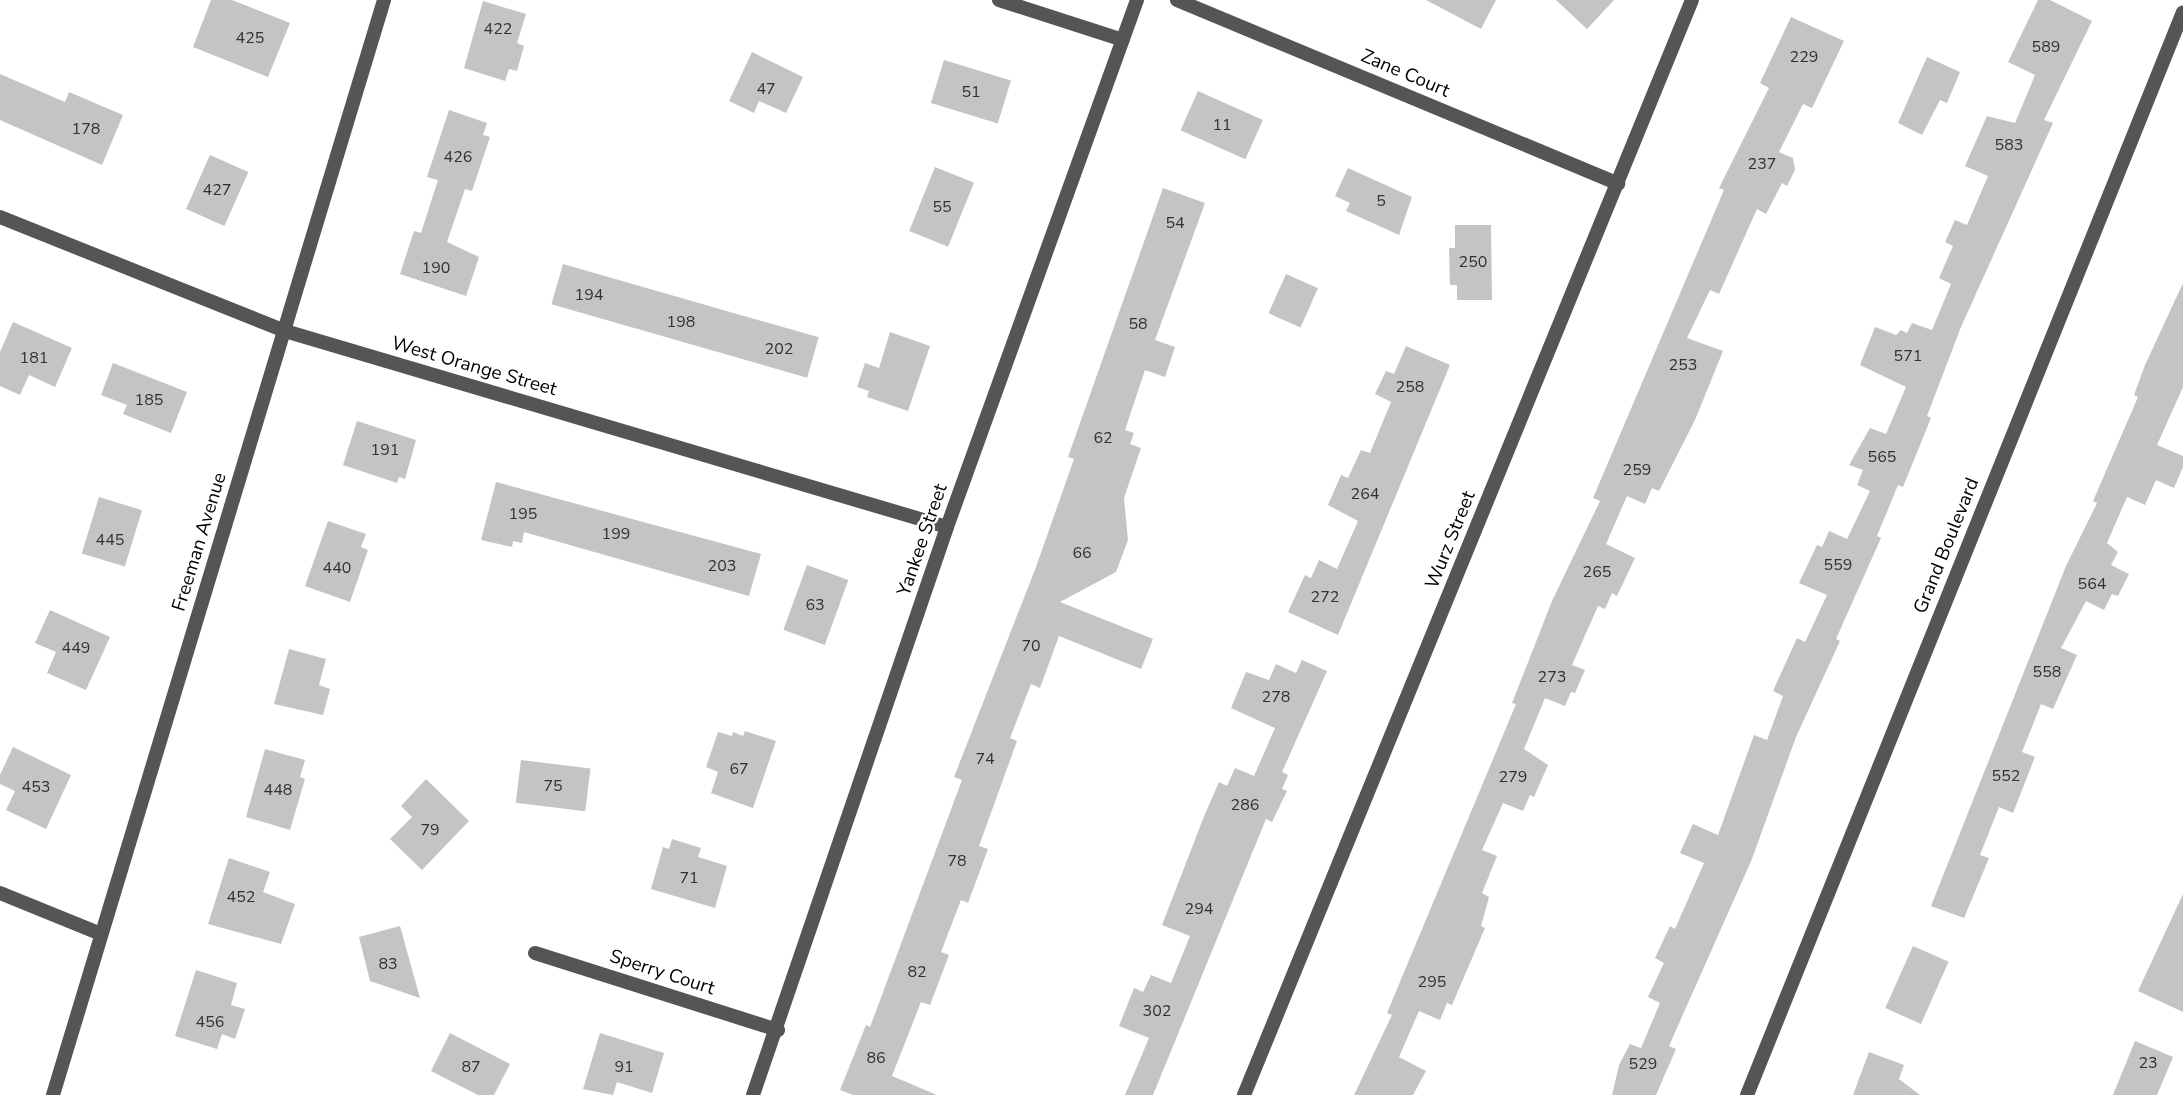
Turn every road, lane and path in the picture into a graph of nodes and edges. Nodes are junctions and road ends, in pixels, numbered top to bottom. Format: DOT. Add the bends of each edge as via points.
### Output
graph roads {
  1 [pos="384,0"];
  2 [pos="999,0"];
  3 [pos="1137,0"];
  4 [pos="1177,0"];
  5 [pos="1692,0"];
  6 [pos="2183,12"];
  7 [pos="1123,40"];
  8 [pos="1618,184"];
  9 [pos="0,217"];
  10 [pos="285,331"];
  11 [pos="947,527"];
  12 [pos="0,893"];
  13 [pos="101,934"];
  14 [pos="535,953"];
  15 [pos="778,1030"];
  16 [pos="53,1095"];
  17 [pos="753,1095"];
  18 [pos="1244,1095"];
  19 [pos="1747,1095"];
  1 -- 10 [label="street, Freeman Avenue"];
  2 -- 7 [label="street"];
  3 -- 7 [label="street, Yankee Street"];
  4 -- 8 [label="street, Zane Court"];
  5 -- 8 [label="street, Wurz Street"];
  6 -- 19 [label="street, Grand Boulevard"];
  7 -- 11 [label="street, Yankee Street"];
  8 -- 18 [label="street, Wurz Street"];
  9 -- 10 [label="street, West Orange Street"];
  10 -- 11 [label="street, West Orange Street"];
  10 -- 13 [label="street, Freeman Avenue"];
  11 -- 15 [label="street, Yankee Street"];
  12 -- 13 [label="street"];
  13 -- 16 [label="street, Freeman Avenue"];
  14 -- 15 [label="street, Sperry Court"];
  15 -- 17 [label="street, Yankee Street"];
}
